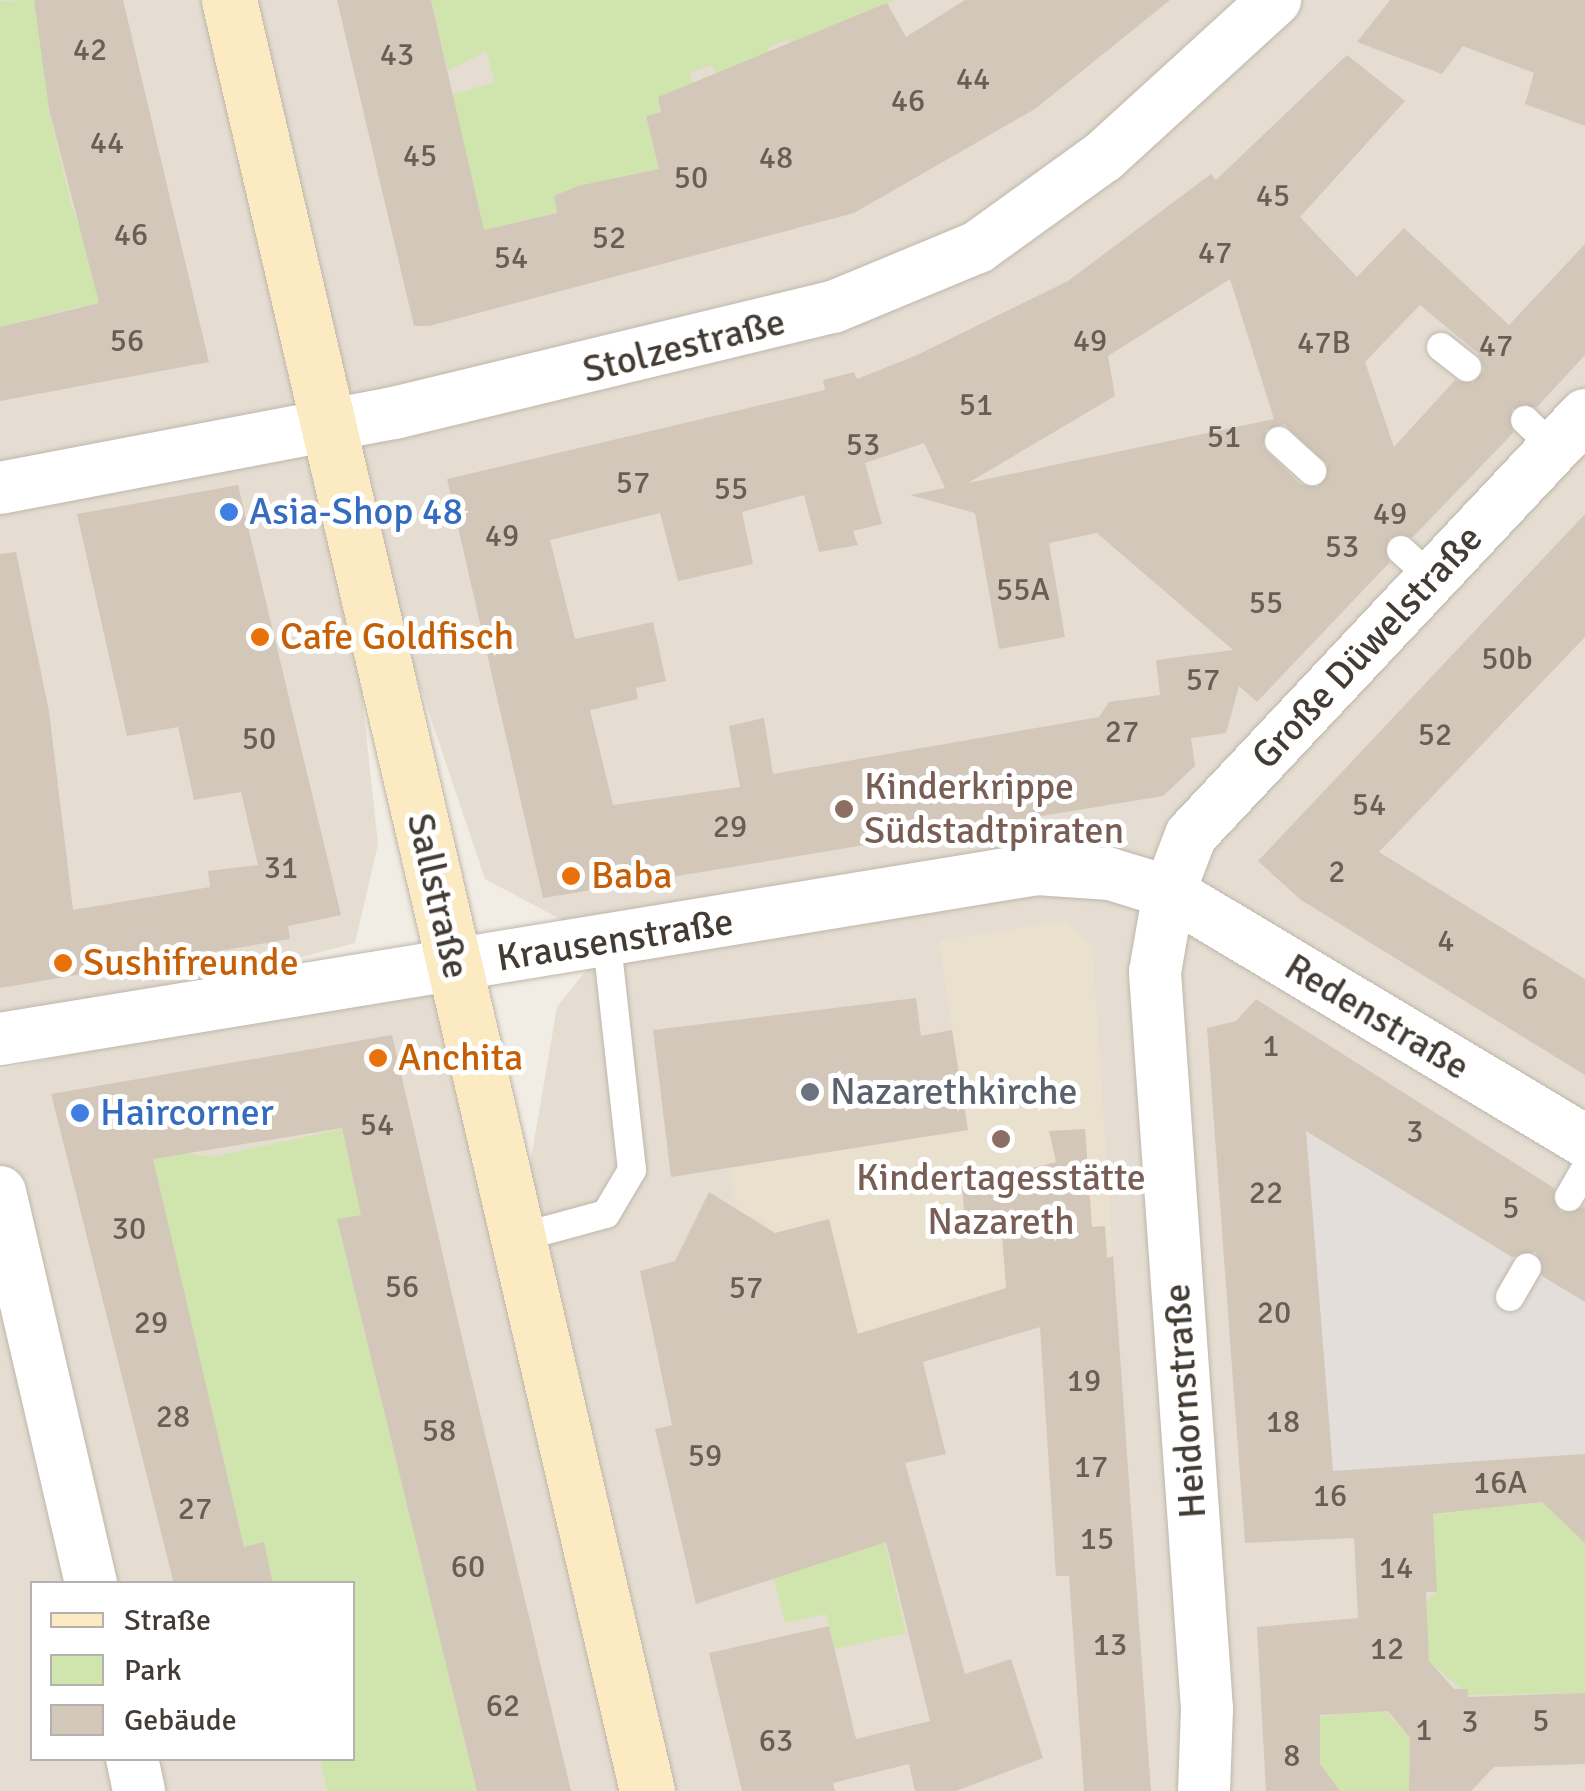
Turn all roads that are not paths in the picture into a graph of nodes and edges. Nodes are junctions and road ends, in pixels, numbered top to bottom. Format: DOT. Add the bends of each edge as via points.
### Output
graph roads {
  1 [pos="229,0"];
  2 [pos="1275,0"];
  3 [pos="1440,346"];
  4 [pos="1467,367"];
  5 [pos="332,422"];
  6 [pos="1554,428"];
  7 [pos="1279,440"];
  8 [pos="1312,471"];
  9 [pos="0,488"];
  10 [pos="1169,892"];
  11 [pos="607,944"];
  12 [pos="453,966"];
  13 [pos="0,1040"];
  14 [pos="1585,1141"];
  15 [pos="1585,1169"];
  16 [pos="0,1192"];
  17 [pos="1569,1197"];
  18 [pos="518,1238"];
  19 [pos="1527,1267"];
  20 [pos="1510,1296"];
  21 [pos="90,1581"];
  22 [pos="133,1761"];
  23 [pos="139,1791"];
  24 [pos="647,1791"];
  25 [pos="1204,1791"];
  1 -- 5 [label="street, Sallstraße"];
  2 -- 5 [label="street, Stolzestraße" via="1104,157 978,247 832,307 678,351"];
  3 -- 4 [label="lane"];
  5 -- 9 [label="street, Stolzestraße"];
  5 -- 12 [label="street, Sallstraße"];
  6 -- 10 [label="street, Große Düwelstraße" via="1417,564 1191,835"];
  7 -- 8 [label="lane"];
  10 -- 11 [label="street, Krausenstraße" via="1110,874 1038,869"];
  10 -- 14 [label="street, Redenstraße"];
  10 -- 25 [label="street, Heidornstraße" via="1154,972 1207,1709"];
  11 -- 12 [label="street, Krausenstraße"];
  11 -- 18 [label="lane" via="632,1170 606,1214"];
  12 -- 13 [label="street, Krausenstraße"];
  12 -- 18 [label="street, Sallstraße"];
  15 -- 17 [label="lane"];
  16 -- 21 [label="street"];
  18 -- 24 [label="street, Sallstraße"];
  19 -- 20 [label="lane"];
  22 -- 23 [label="street"];
}
